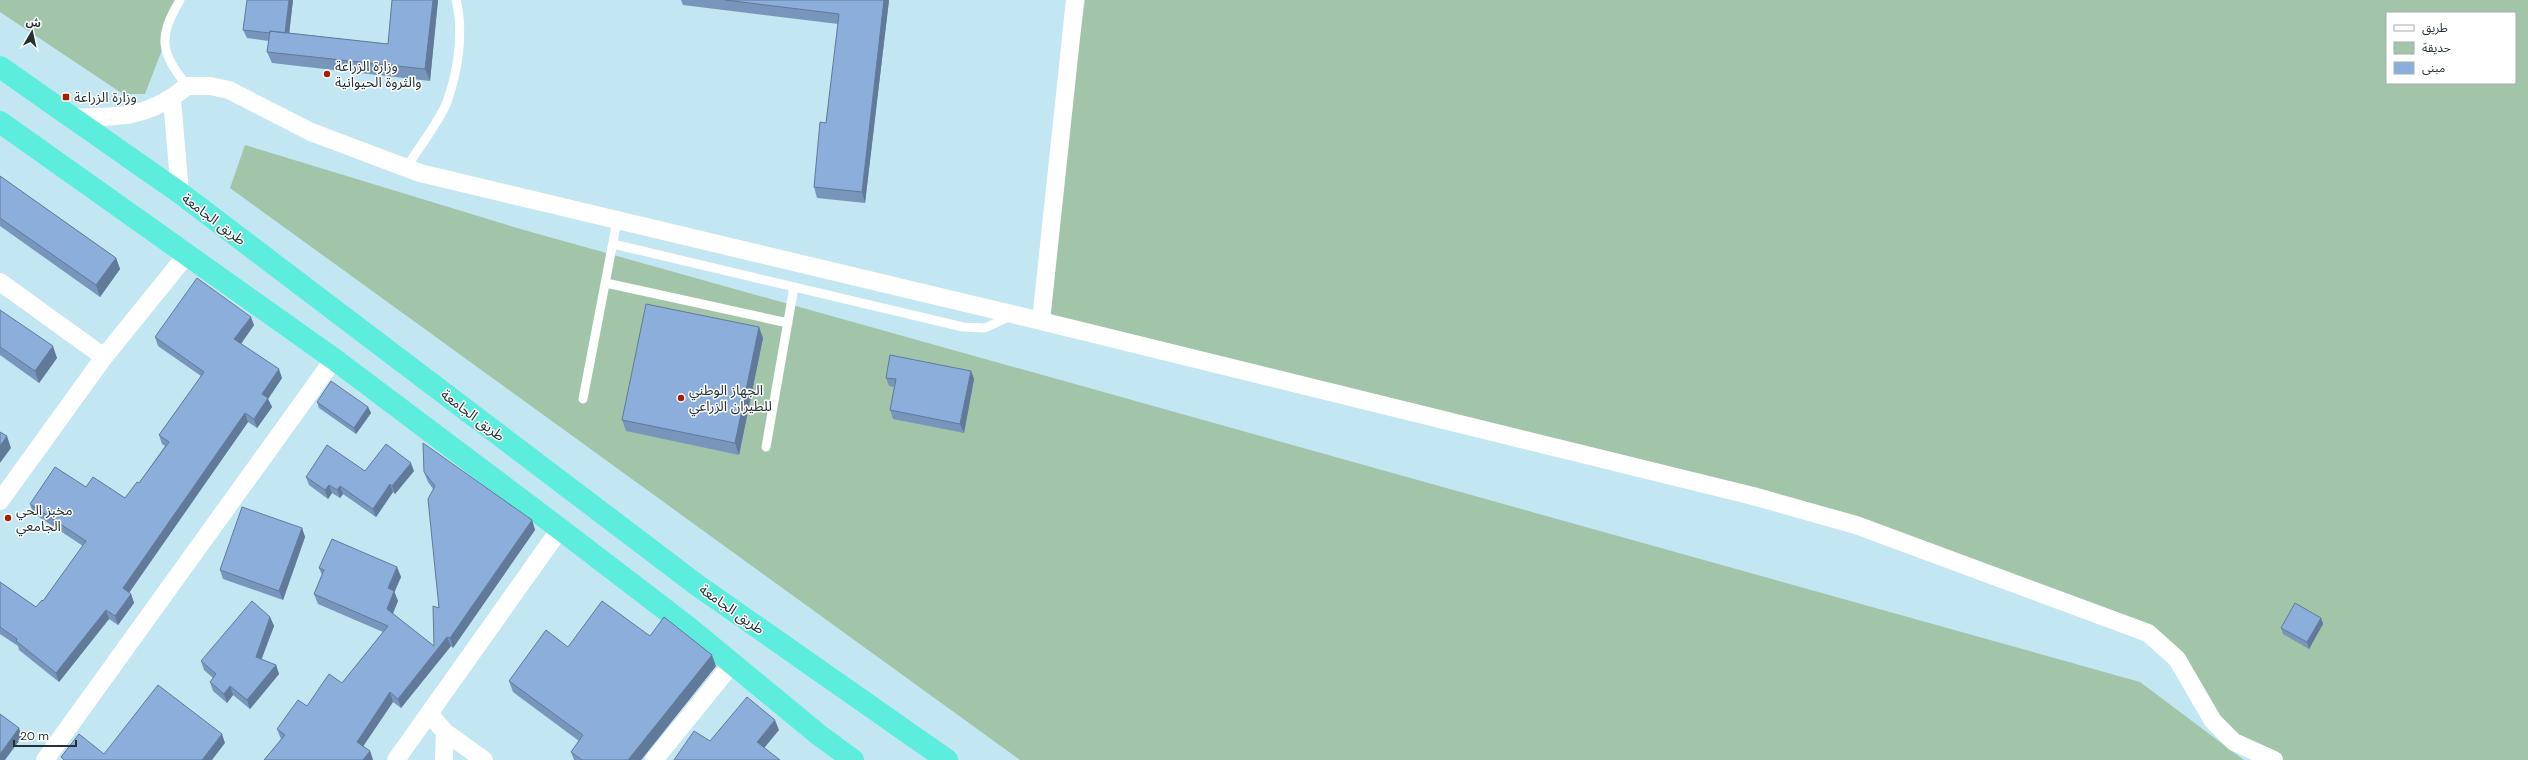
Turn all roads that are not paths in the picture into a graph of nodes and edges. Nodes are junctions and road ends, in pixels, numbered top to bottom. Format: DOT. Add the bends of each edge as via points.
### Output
graph roads {
  1 [pos="180,0"];
  2 [pos="456,0"];
  3 [pos="1075,0"];
  4 [pos="0,67"];
  5 [pos="187,86"];
  6 [pos="172,99"];
  7 [pos="74,117"];
  8 [pos="0,122"];
  9 [pos="406,168"];
  10 [pos="180,193"];
  11 [pos="617,221"];
  12 [pos="613,244"];
  13 [pos="188,253"];
  14 [pos="0,282"];
  15 [pos="606,283"];
  16 [pos="794,287"];
  17 [pos="1014,315"];
  18 [pos="1041,321"];
  19 [pos="788,323"];
  20 [pos="104,358"];
  21 [pos="334,359"];
  22 [pos="584,399"];
  23 [pos="766,447"];
  24 [pos="0,501"];
  25 [pos="560,529"];
  26 [pos="732,664"];
  27 [pos="430,715"];
  28 [pos="445,732"];
  29 [pos="819,735"];
  30 [pos="45,760"];
  31 [pos="396,760"];
  32 [pos="444,760"];
  33 [pos="484,760"];
  34 [pos="654,760"];
  35 [pos="840,760"];
  36 [pos="853,760"];
  37 [pos="947,760"];
  38 [pos="2274,760"];
  1 -- 5 [label="lane" via="163,42 170,64"];
  2 -- 9 [label="lane" via="460,17 458,61 446,103"];
  3 -- 18 [label="street"];
  4 -- 7 [label="highway, طريق الجامعة"];
  5 -- 6 [label="street"];
  5 -- 9 [label="street" via="210,86 229,90 311,132"];
  6 -- 7 [label="street" via="118,118"];
  6 -- 10 [label="street"];
  7 -- 10 [label="highway, طريق الجامعة"];
  8 -- 13 [label="highway"];
  9 -- 11 [label="street"];
  10 -- 37 [label="highway, طريق الجامعة" via="698,585"];
  11 -- 12 [label="lane"];
  11 -- 17 [label="street"];
  12 -- 15 [label="lane"];
  12 -- 16 [label="lane"];
  13 -- 20 [label="street"];
  13 -- 21 [label="highway"];
  14 -- 20 [label="street"];
  15 -- 19 [label="lane"];
  15 -- 22 [label="lane"];
  16 -- 17 [label="lane" via="963,327 985,328"];
  16 -- 19 [label="lane"];
  17 -- 18 [label="street"];
  18 -- 38 [label="street" via="1753,496 1856,525 2148,633 2177,658 2213,721 2234,742"];
  19 -- 23 [label="lane"];
  20 -- 24 [label="street"];
  21 -- 25 [label="highway"];
  21 -- 30 [label="street"];
  25 -- 26 [label="highway"];
  25 -- 27 [label="street"];
  26 -- 29 [label="highway"];
  26 -- 34 [label="street"];
  27 -- 28 [label="street"];
  27 -- 31 [label="street"];
  28 -- 32 [label="street"];
  28 -- 33 [label="street"];
  29 -- 35 [label="highway"];
  29 -- 36 [label="highway"];
}
